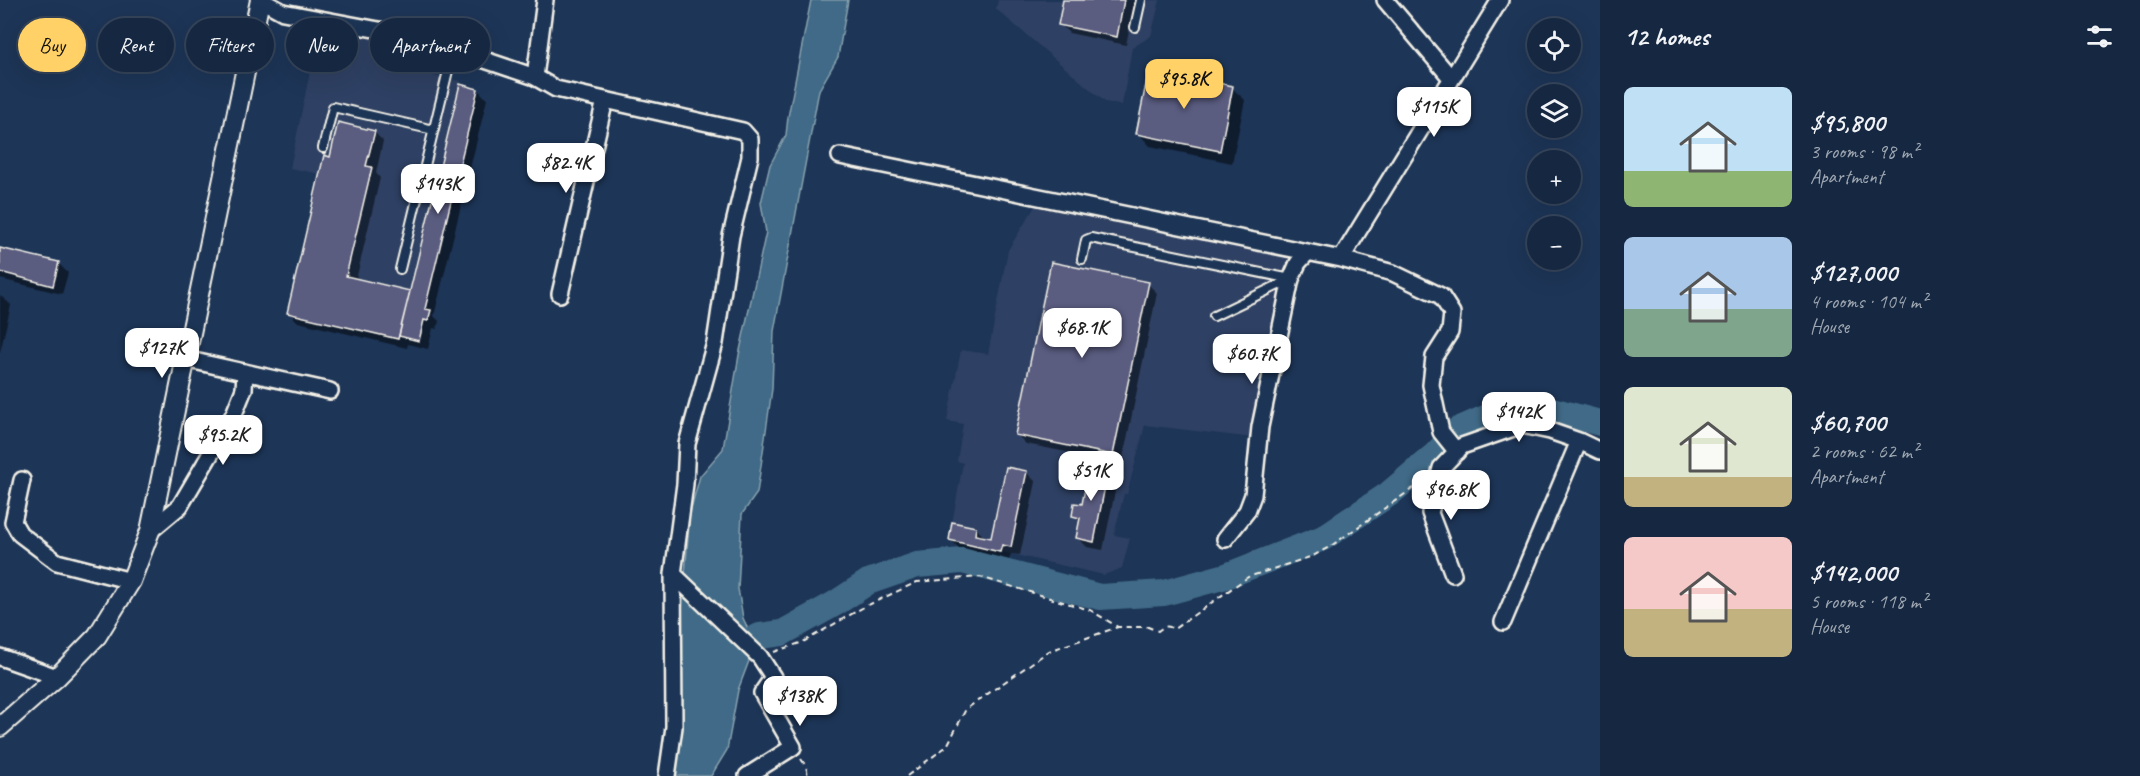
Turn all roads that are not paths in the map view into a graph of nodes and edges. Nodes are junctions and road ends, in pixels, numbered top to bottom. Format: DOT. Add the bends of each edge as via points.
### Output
graph roads {
  1 [pos="260,0"];
  2 [pos="545,0"];
  3 [pos="1141,0"];
  4 [pos="1385,0"];
  5 [pos="1500,0"];
  6 [pos="1135,27"];
  7 [pos="370,28"];
  8 [pos="490,62"];
  9 [pos="448,72"];
  10 [pos="535,77"];
  11 [pos="1451,78"];
  12 [pos="605,100"];
  13 [pos="434,130"];
  14 [pos="323,148"];
  15 [pos="840,156"];
  16 [pos="1308,252"];
  17 [pos="1082,259"];
  18 [pos="1341,259"];
  19 [pos="400,269"];
  20 [pos="1290,279"];
  21 [pos="560,294"];
  22 [pos="1214,315"];
  23 [pos="185,358"];
  24 [pos="245,372"];
  25 [pos="330,391"];
  26 [pos="1579,441"];
  27 [pos="1455,450"];
  28 [pos="1600,451"];
  29 [pos="22,480"];
  30 [pos="150,531"];
  31 [pos="1225,539"];
  32 [pos="1453,574"];
  33 [pos="678,579"];
  34 [pos="131,581"];
  35 [pos="1503,622"];
  36 [pos="0,657"];
  37 [pos="57,676"];
  38 [pos="0,727"];
  39 [pos="667,776"];
  40 [pos="747,776"];
  1 -- 7 [label="street" via="283,12"];
  1 -- 23 [label="street"];
  2 -- 10 [label="street"];
  3 -- 6 [label="lane"];
  4 -- 11 [label="street"];
  5 -- 11 [label="street"];
  8 -- 10 [label="street"];
  9 -- 13 [label="lane"];
  10 -- 12 [label="street" via="556,89"];
  11 -- 18 [label="street"];
  12 -- 21 [label="street"];
  12 -- 33 [label="street" via="742,131 750,139 750,157 731,236 714,343 687,444"];
  13 -- 14 [label="lane" via="333,107"];
  13 -- 19 [label="lane"];
  15 -- 16 [label="street"];
  16 -- 18 [label="street"];
  16 -- 20 [label="street"];
  17 -- 20 [label="lane" via="1086,240 1091,238"];
  18 -- 27 [label="street" via="1393,273 1441,296 1452,313 1450,332 1434,357 1431,385 1441,432"];
  20 -- 22 [label="lane"];
  20 -- 31 [label="street" via="1260,427 1253,495 1247,511"];
  23 -- 24 [label="street"];
  23 -- 30 [label="street"];
  24 -- 25 [label="street"];
  24 -- 30 [label="street" via="244,389 234,414 180,506"];
  26 -- 27 [label="street" via="1522,425"];
  26 -- 28 [label="street"];
  26 -- 35 [label="street"];
  27 -- 32 [label="street" via="1441,468 1430,513"];
  29 -- 34 [label="street" via="13,522 20,534 57,562"];
  30 -- 34 [label="street"];
  33 -- 39 [label="street" via="674,727"];
  33 -- 40 [label="street" via="759,656 773,677 762,693 793,747"];
  34 -- 37 [label="street" via="97,636"];
  36 -- 37 [label="street"];
  37 -- 38 [label="street"];
}
